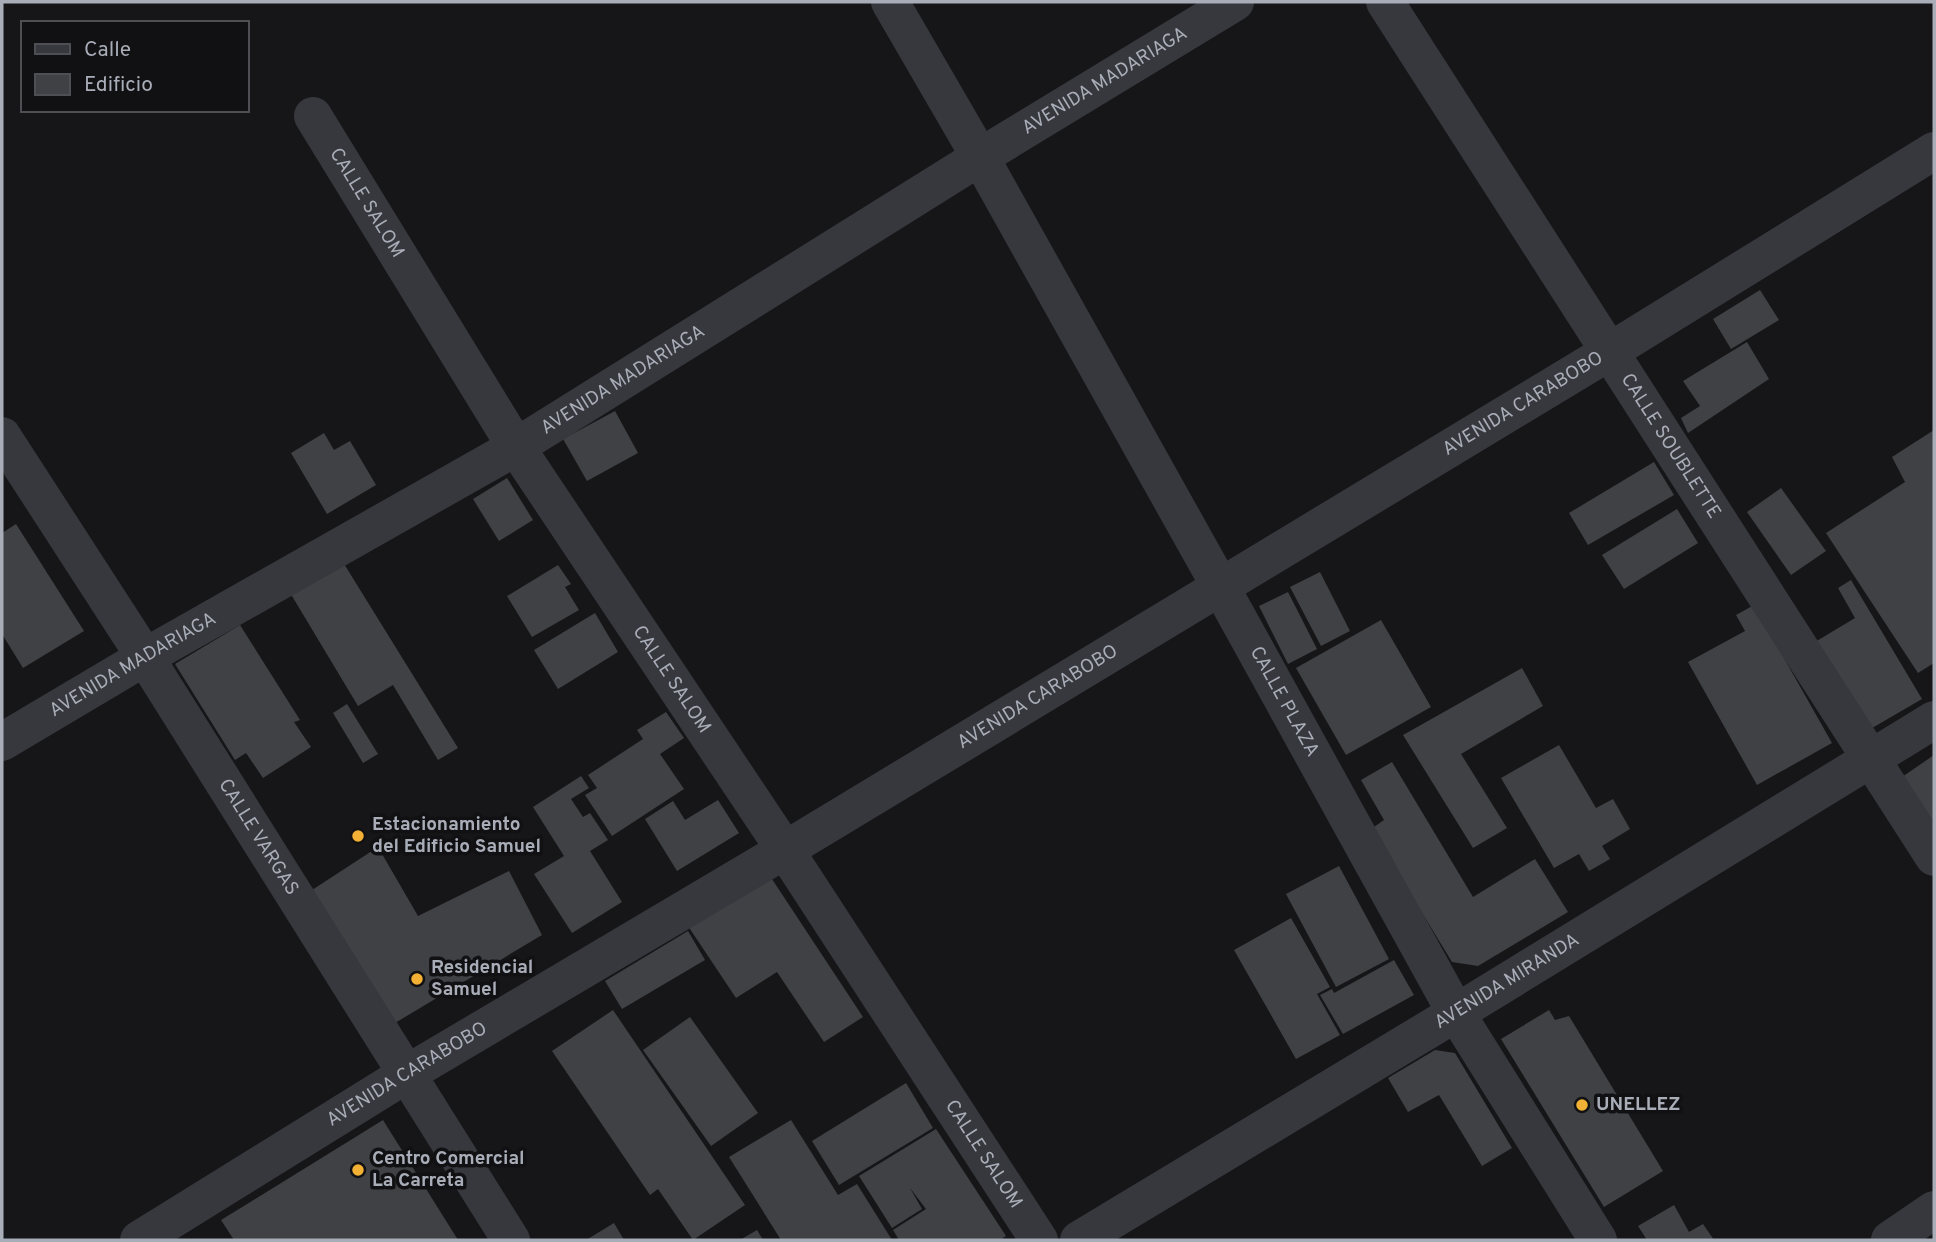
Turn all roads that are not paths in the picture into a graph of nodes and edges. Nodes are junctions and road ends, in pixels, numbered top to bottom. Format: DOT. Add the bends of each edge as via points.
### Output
graph roads {
  1 [pos="890,2"];
  2 [pos="1235,2"];
  3 [pos="1385,2"];
  4 [pos="313,116"];
  5 [pos="1934,151"];
  6 [pos="980,157"];
  7 [pos="1609,352"];
  8 [pos="2,436"];
  9 [pos="516,447"];
  10 [pos="1220,586"];
  11 [pos="145,657"];
  12 [pos="1934,720"];
  13 [pos="2,742"];
  14 [pos="1870,758"];
  15 [pos="785,850"];
  16 [pos="1934,857"];
  17 [pos="1455,1013"];
  18 [pos="405,1075"];
  19 [pos="1934,1210"];
  20 [pos="139,1240"];
  21 [pos="511,1240"];
  22 [pos="1039,1240"];
  23 [pos="1079,1240"];
  24 [pos="1598,1240"];
  25 [pos="1890,1240"];
  1 -- 6 [label="street, CALLE PLAZA"];
  2 -- 6 [label="street, AVENIDA MADARIAGA"];
  3 -- 7 [label="street, CALLE SOUBLETTE"];
  4 -- 9 [label="street, CALLE SALOM"];
  5 -- 7 [label="street, AVENIDA CARABOBO"];
  6 -- 9 [label="street, AVENIDA MADARIAGA"];
  6 -- 10 [label="street, CALLE PLAZA"];
  7 -- 10 [label="street, AVENIDA CARABOBO"];
  7 -- 14 [label="street, CALLE SOUBLETTE"];
  8 -- 11 [label="street, CALLE VARGAS"];
  9 -- 11 [label="street, AVENIDA MADARIAGA"];
  9 -- 15 [label="street, CALLE SALOM"];
  10 -- 15 [label="street, AVENIDA CARABOBO"];
  10 -- 17 [label="street, CALLE PLAZA"];
  11 -- 13 [label="street, AVENIDA MADARIAGA"];
  11 -- 18 [label="street, CALLE VARGAS"];
  12 -- 14 [label="street, AVENIDA MIRANDA"];
  14 -- 16 [label="street, CALLE SOUBLETTE"];
  14 -- 17 [label="street, AVENIDA MIRANDA"];
  15 -- 18 [label="street, AVENIDA CARABOBO"];
  15 -- 22 [label="street, CALLE SALOM"];
  17 -- 23 [label="street, AVENIDA MIRANDA"];
  17 -- 24 [label="street, CALLE PLAZA"];
  18 -- 20 [label="street, AVENIDA CARABOBO"];
  18 -- 21 [label="street, CALLE VARGAS"];
  19 -- 25 [label="street"];
}
